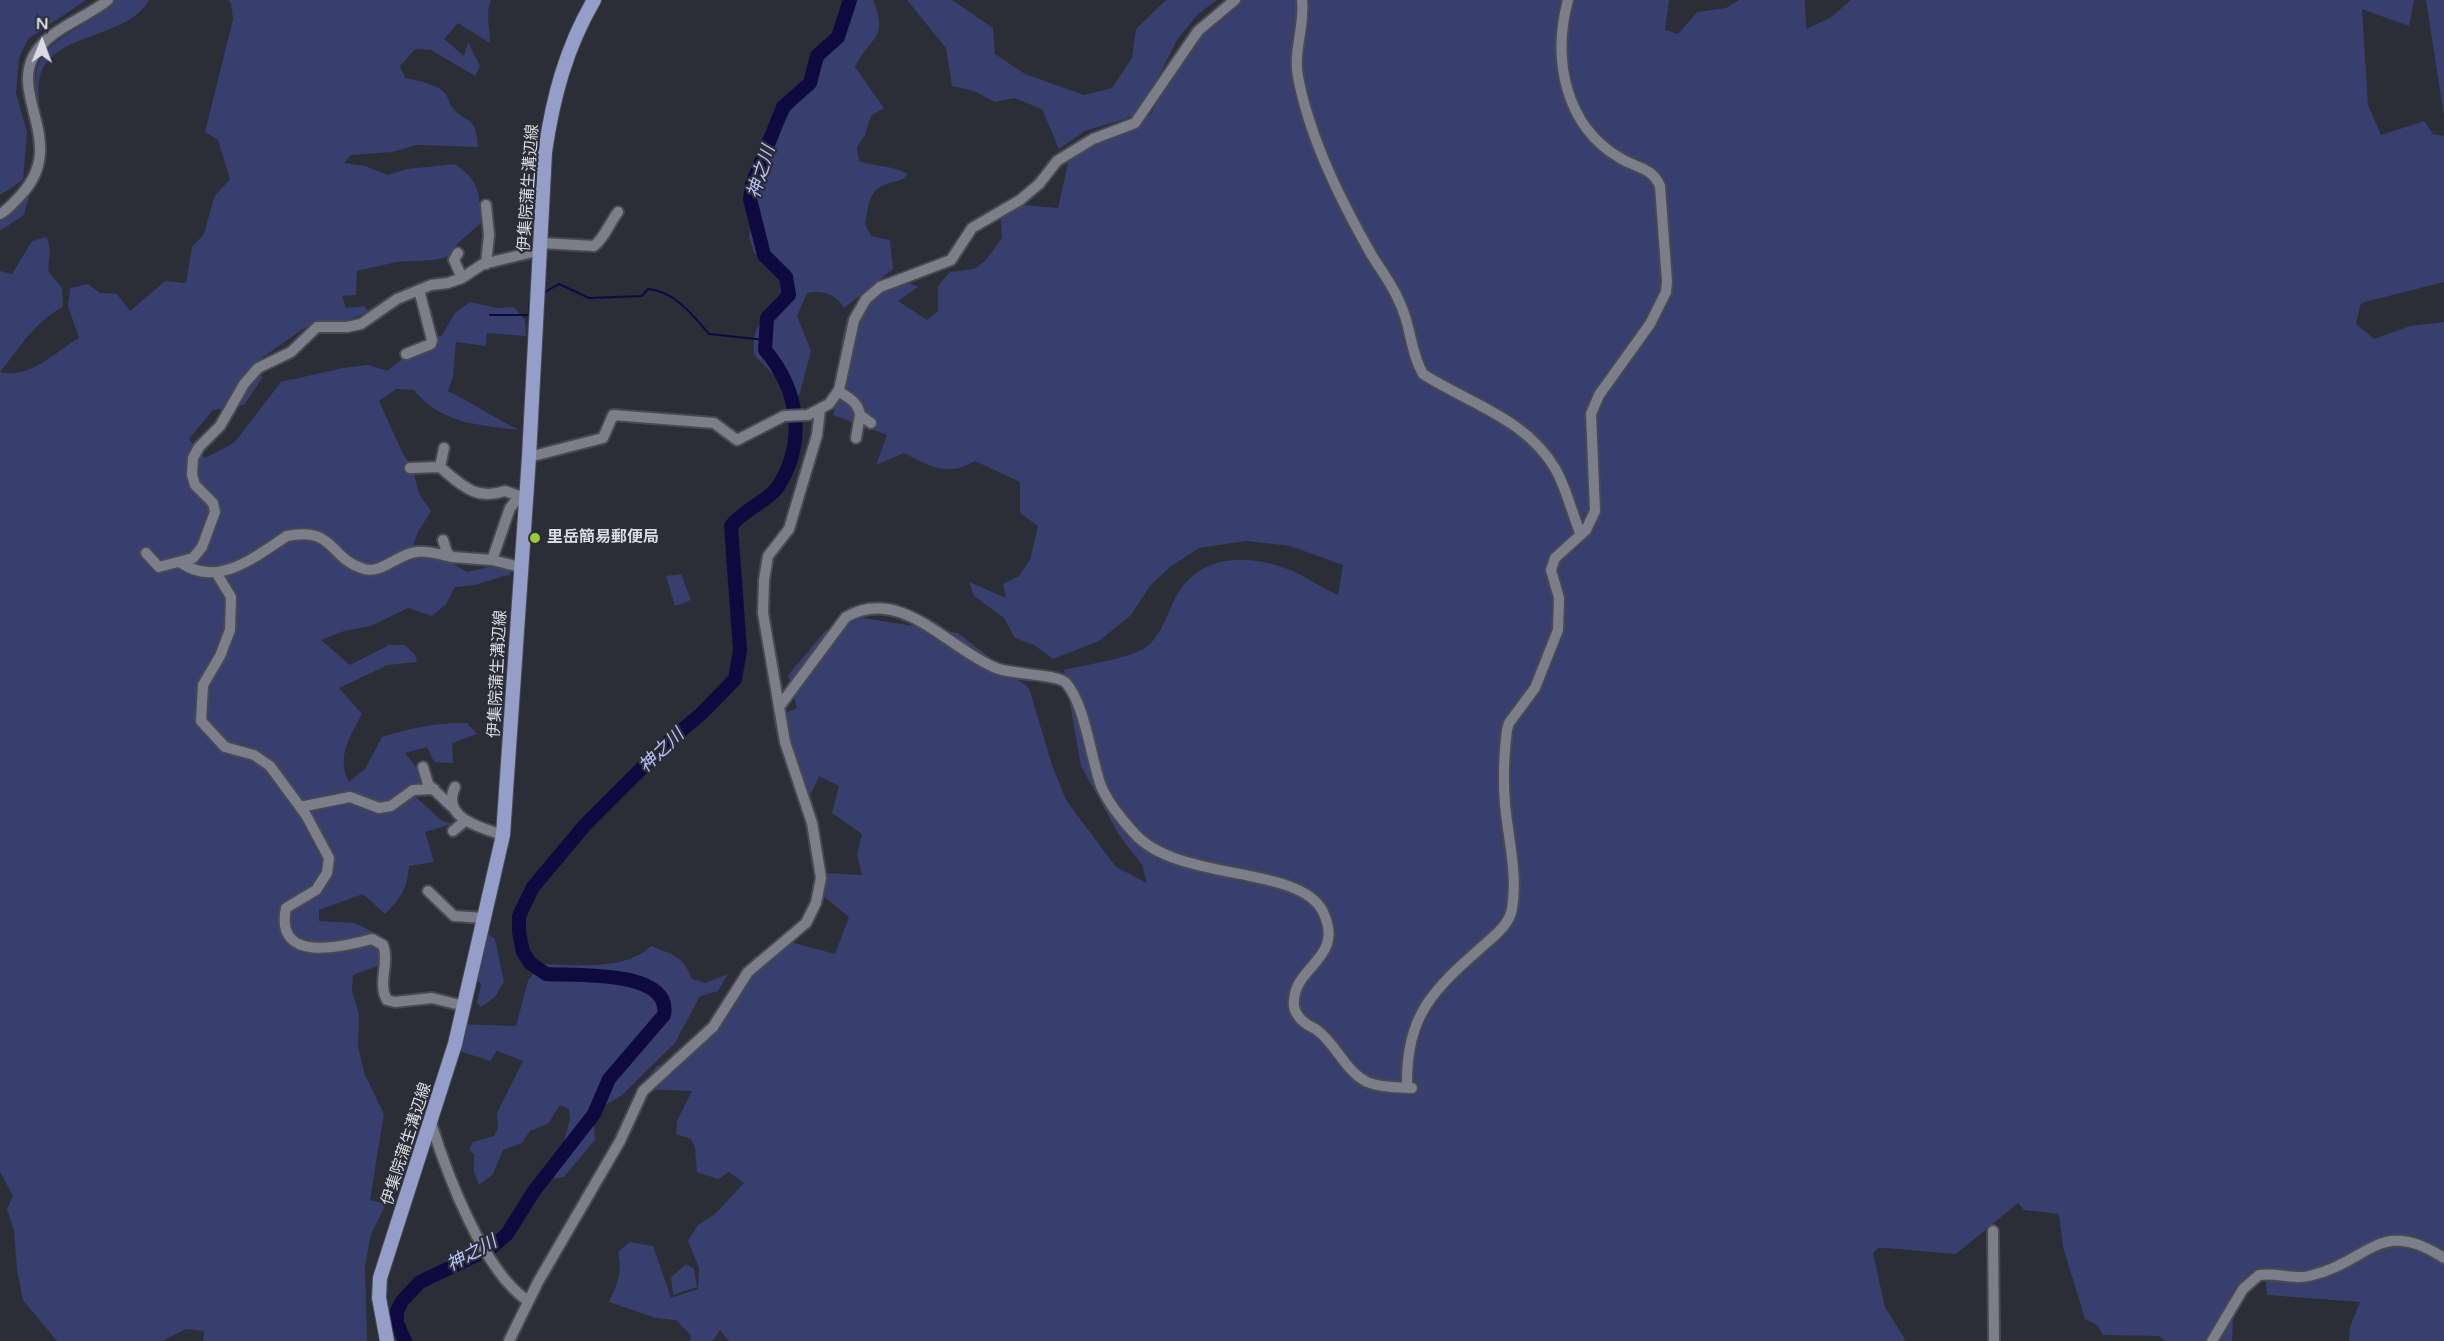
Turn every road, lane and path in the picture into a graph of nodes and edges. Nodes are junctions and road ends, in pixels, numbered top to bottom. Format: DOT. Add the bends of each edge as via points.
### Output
graph roads {
  1 [pos="108,0"];
  2 [pos="594,0"];
  3 [pos="1235,0"];
  4 [pos="1302,0"];
  5 [pos="1568,0"];
  6 [pos="486,205"];
  7 [pos="618,212"];
  8 [pos="0,214"];
  9 [pos="541,246"];
  10 [pos="458,253"];
  11 [pos="486,264"];
  12 [pos="462,278"];
  13 [pos="419,290"];
  14 [pos="406,354"];
  15 [pos="838,392"];
  16 [pos="820,410"];
  17 [pos="860,416"];
  18 [pos="871,423"];
  19 [pos="856,438"];
  20 [pos="444,448"];
  21 [pos="529,457"];
  22 [pos="440,467"];
  23 [pos="410,468"];
  24 [pos="522,497"];
  25 [pos="1581,535"];
  26 [pos="443,540"];
  27 [pos="146,553"];
  28 [pos="452,557"];
  29 [pos="492,560"];
  30 [pos="181,563"];
  31 [pos="520,567"];
  32 [pos="217,574"];
  33 [pos="779,707"];
  34 [pos="423,767"];
  35 [pos="455,787"];
  36 [pos="434,789"];
  37 [pos="300,807"];
  38 [pos="453,807"];
  39 [pos="465,821"];
  40 [pos="453,831"];
  41 [pos="503,835"];
  42 [pos="428,891"];
  43 [pos="484,918"];
  44 [pos="464,1006"];
  45 [pos="431,1123"];
  46 [pos="1993,1231"];
  47 [pos="2444,1258"];
  48 [pos="528,1301"];
  49 [pos="387,1341"];
  50 [pos="509,1341"];
  51 [pos="1994,1341"];
  52 [pos="2212,1341"];
  1 -- 8 [label="street" via="51,36 34,56 29,85 41,145 39,163 30,185"];
  2 -- 9 [label="main road, 伊集院蒲生溝辺線" via="579,27 552,104 545,153"];
  3 -- 15 [label="street" via="1198,31 1135,123 1093,139 1057,161 1040,184 1020,200 972,228 951,260 880,287 866,299 854,320"];
  4 -- 25 [label="street" via="1304,13 1296,56 1310,121 1344,205 1400,301 1418,365 1423,374 1504,417 1542,448 1557,472"];
  5 -- 25 [label="street" via="1563,60 1569,96 1579,121 1592,137 1620,159 1656,176 1667,282 1660,306 1599,395 1591,414 1594,511 1591,523"];
  6 -- 11 [label="street"];
  7 -- 9 [label="street" via="594,246"];
  9 -- 11 [label="street"];
  9 -- 21 [label="main road, 伊集院蒲生溝辺線"];
  10 -- 12 [label="street" via="454,260"];
  11 -- 12 [label="street"];
  12 -- 13 [label="street"];
  13 -- 14 [label="street" via="432,340 431,344"];
  13 -- 30 [label="street" via="397,299 362,324 317,327 291,352 258,368 244,384 220,426 193,458 195,486 213,503 214,512 202,547 193,558"];
  15 -- 16 [label="street"];
  15 -- 17 [label="street" via="859,407"];
  16 -- 21 [label="street" via="808,415 783,416 737,440 714,423 613,415 603,438"];
  16 -- 33 [label="street" via="817,435 789,529 768,556 765,574 765,622"];
  17 -- 18 [label="street"];
  17 -- 19 [label="street"];
  20 -- 22 [label="street"];
  21 -- 24 [label="main road, 伊集院蒲生溝辺線"];
  22 -- 23 [label="street"];
  22 -- 24 [label="street" via="465,488 490,496 505,491"];
  24 -- 29 [label="street" via="510,508"];
  24 -- 31 [label="main road, 伊集院蒲生溝辺線"];
  25 -- 33 [label="street" via="1555,558 1551,570 1558,598 1558,630 1535,688 1507,730 1505,802 1512,909 1499,932 1446,978 1419,1017 1411,1040 1410,1087 1378,1086 1366,1081 1295,1011 1295,991 1328,943 1323,910 1309,896 1286,885 1187,864 1167,857 1136,835 1102,788 1075,701 1067,684 1059,678 1019,675 995,668 907,615 863,609 846,617"];
  26 -- 28 [label="street"];
  27 -- 30 [label="street" via="159,567"];
  28 -- 29 [label="street"];
  28 -- 32 [label="street" via="418,551 372,570 345,559 323,538 295,535"];
  29 -- 31 [label="street"];
  30 -- 32 [label="street"];
  31 -- 41 [label="main road, 伊集院蒲生溝辺線"];
  32 -- 37 [label="street" via="231,597 230,630 203,685 201,721 225,747 254,755 270,766"];
  33 -- 48 [label="street" via="785,742 812,824 821,878 816,903 806,923 748,972 712,1027 643,1091 620,1141"];
  34 -- 36 [label="street" via="428,784"];
  35 -- 38 [label="street"];
  36 -- 37 [label="street" via="413,790 391,806 379,808 350,797"];
  36 -- 38 [label="street"];
  37 -- 44 [label="street" via="329,858 327,873 316,890 286,908 284,928 290,940 334,950 372,939 386,951 383,987 387,1000 432,998"];
  38 -- 39 [label="street"];
  39 -- 40 [label="street"];
  39 -- 41 [label="street"];
  41 -- 43 [label="main road, 伊集院蒲生溝辺線"];
  42 -- 43 [label="street" via="454,916"];
  43 -- 44 [label="main road, 伊集院蒲生溝辺線"];
  44 -- 45 [label="main road, 伊集院蒲生溝辺線"];
  45 -- 48 [label="street" via="444,1164 477,1237 517,1294"];
  45 -- 49 [label="main road, 伊集院蒲生溝辺線" via="381,1278"];
  46 -- 51 [label="street"];
  47 -- 52 [label="street" via="2411,1240 2398,1239 2385,1241 2353,1260 2307,1277 2259,1275 2243,1289"];
  48 -- 50 [label="street"];
}
